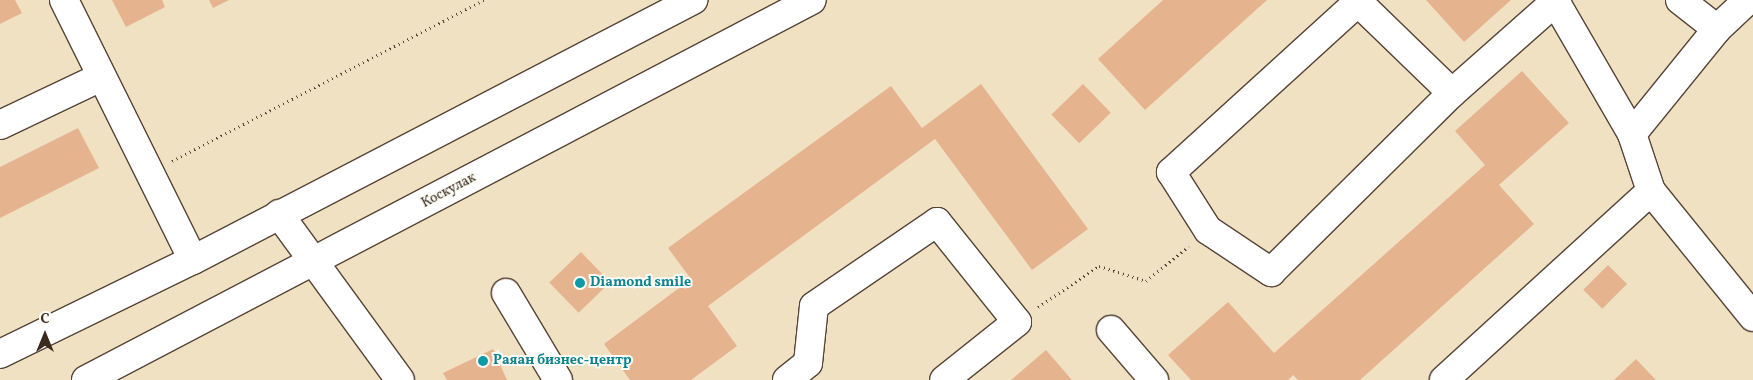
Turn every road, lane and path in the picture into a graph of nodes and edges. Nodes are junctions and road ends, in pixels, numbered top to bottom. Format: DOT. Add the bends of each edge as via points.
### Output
graph roads {
  1 [pos="64,0"];
  2 [pos="484,0"];
  3 [pos="692,0"];
  4 [pos="812,0"];
  5 [pos="1556,0"];
  6 [pos="1680,0"];
  7 [pos="1748,0"];
  8 [pos="1717,29"];
  9 [pos="101,77"];
  10 [pos="1452,93"];
  11 [pos="0,125"];
  12 [pos="1632,134"];
  13 [pos="149,172"];
  14 [pos="1651,191"];
  15 [pos="279,214"];
  16 [pos="1208,230"];
  17 [pos="193,260"];
  18 [pos="313,262"];
  19 [pos="506,293"];
  20 [pos="1753,317"];
  21 [pos="1017,322"];
  22 [pos="1111,330"];
  23 [pos="0,354"];
  24 [pos="86,380"];
  25 [pos="400,380"];
  26 [pos="558,380"];
  27 [pos="787,380"];
  28 [pos="944,380"];
  29 [pos="1154,380"];
  30 [pos="1444,380"];
  1 -- 9 [label="street"];
  2 -- 13 [label="path"];
  3 -- 15 [label="street"];
  4 -- 18 [label="street, Коскулак"];
  5 -- 10 [label="street"];
  5 -- 12 [label="street"];
  6 -- 8 [label="street"];
  7 -- 8 [label="street"];
  8 -- 12 [label="street"];
  9 -- 11 [label="street"];
  9 -- 13 [label="street"];
  10 -- 16 [label="street" via="1272,272"];
  10 -- 16 [label="street" via="1358,2 1171,172"];
  12 -- 14 [label="street"];
  13 -- 17 [label="street"];
  14 -- 20 [label="street"];
  14 -- 30 [label="street"];
  15 -- 17 [label="street"];
  15 -- 18 [label="street"];
  16 -- 21 [label="path" via="1146,282 1099,266"];
  17 -- 23 [label="street"];
  18 -- 24 [label="street, Коскулак"];
  18 -- 25 [label="street"];
  19 -- 26 [label="street"];
  21 -- 27 [label="street" via="937,222 814,306 808,363"];
  21 -- 28 [label="street"];
  22 -- 29 [label="street"];
}
